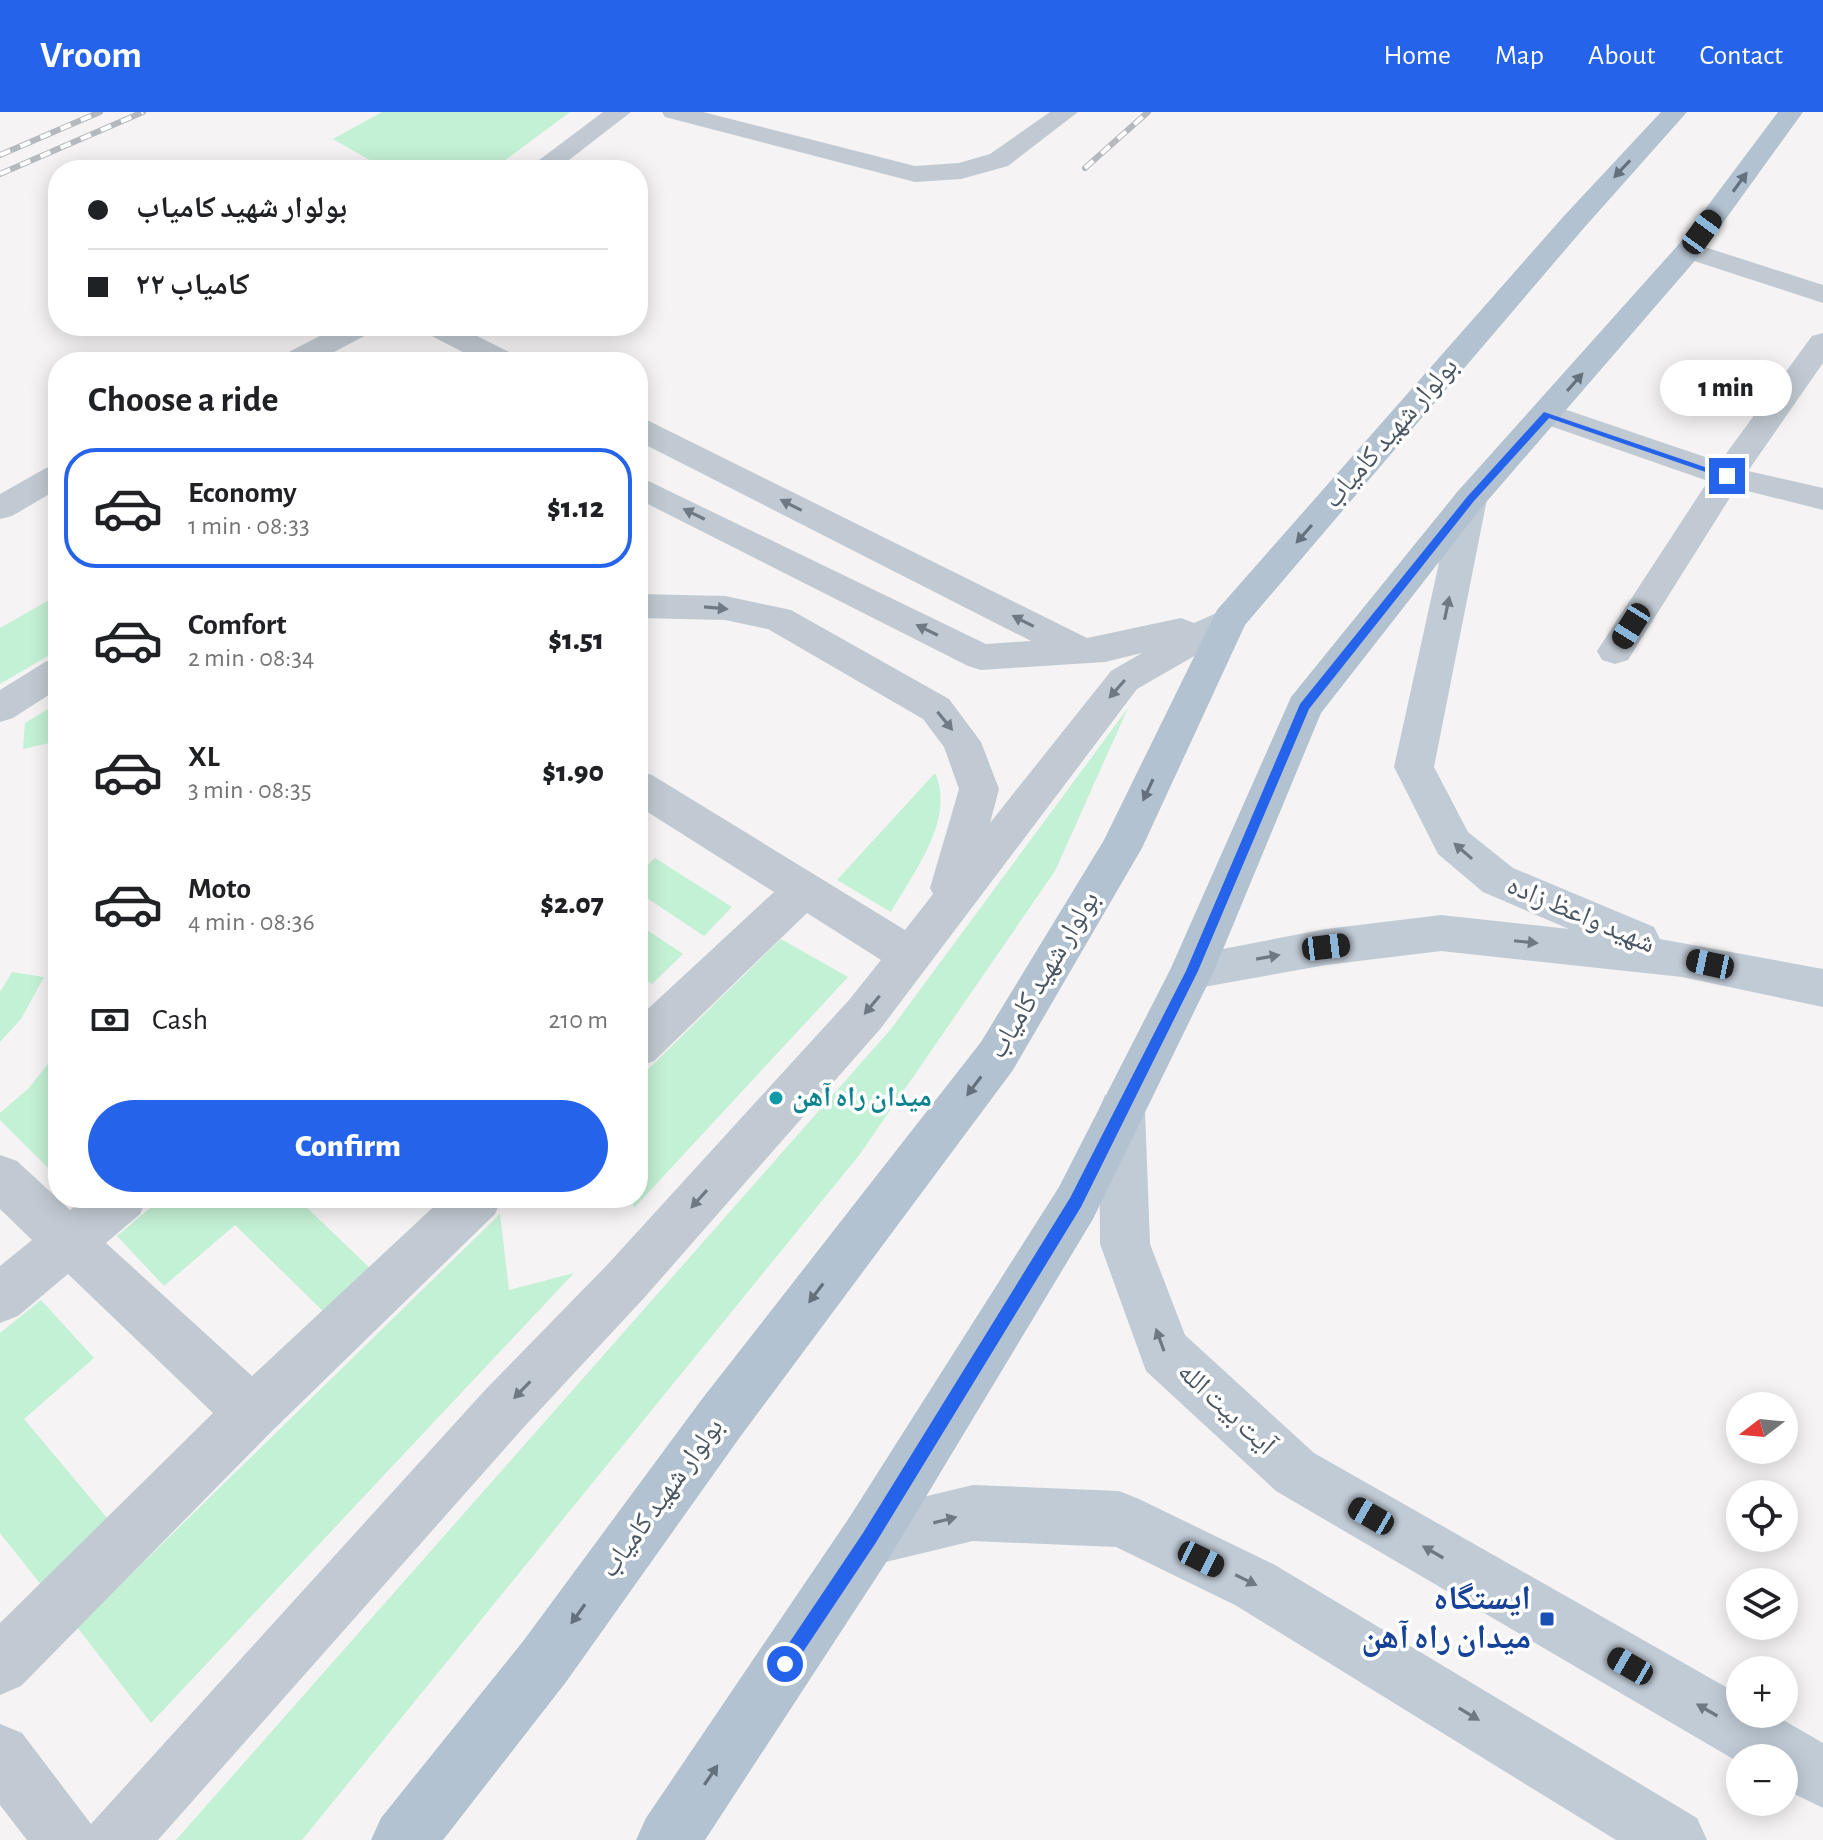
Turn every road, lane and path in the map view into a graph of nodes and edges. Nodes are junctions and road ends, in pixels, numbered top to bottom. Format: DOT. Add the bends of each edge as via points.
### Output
graph roads {
  1 [pos="619,112"];
  2 [pos="674,112"];
  3 [pos="1066,112"];
  4 [pos="1675,112"];
  5 [pos="1791,112"];
  6 [pos="553,160"];
  7 [pos="1689,250"];
  8 [pos="1823,294"];
  9 [pos="339,336"];
  10 [pos="454,336"];
  11 [pos="1823,342"];
  12 [pos="310,352"];
  13 [pos="486,352"];
  14 [pos="1547,414"];
  15 [pos="648,433"];
  16 [pos="1727,476"];
  17 [pos="48,481"];
  18 [pos="648,491"];
  19 [pos="1470,499"];
  20 [pos="1823,499"];
  21 [pos="0,508"];
  22 [pos="648,606"];
  23 [pos="1230,619"];
  24 [pos="1082,651"];
  25 [pos="1615,651"];
  26 [pos="48,677"];
  27 [pos="0,708"];
  28 [pos="648,792"];
  29 [pos="804,890"];
  30 [pos="943,914"];
  31 [pos="912,957"];
  32 [pos="1682,959"];
  33 [pos="1192,971"];
  34 [pos="1823,988"];
  35 [pos="648,1038"];
  36 [pos="1122,1110"];
  37 [pos="0,1177"];
  38 [pos="111,1208"];
  39 [pos="467,1208"];
  40 [pos="70,1242"];
  41 [pos="0,1298"];
  42 [pos="252,1413"];
  43 [pos="869,1538"];
  44 [pos="0,1665"];
  45 [pos="0,1755"];
  46 [pos="1823,1777"];
  47 [pos="66,1840"];
  48 [pos="116,1840"];
  49 [pos="403,1840"];
  50 [pos="668,1840"];
  51 [pos="1675,1840"];
  1 -- 6 [label="street"];
  2 -- 3 [label="street" via="915,174 961,171 999,160"];
  4 -- 23 [label="main road, بولوار شهید کامیاب, one-way"];
  7 -- 5 [label="main road, one-way"];
  7 -- 8 [label="street"];
  14 -- 7 [label="main road, one-way"];
  9 -- 12 [label="street"];
  10 -- 13 [label="street"];
  11 -- 16 [label="street"];
  14 -- 16 [label="street"];
  14 -- 19 [label="main road"];
  24 -- 15 [label="street, one-way"];
  16 -- 20 [label="street"];
  16 -- 25 [label="street"];
  17 -- 21 [label="street"];
  24 -- 18 [label="street, one-way" via="981,657"];
  32 -- 19 [label="street, شهید واعظ زاده, one-way" via="1498,880 1453,843 1414,767"];
  19 -- 33 [label="main road" via="1304,707"];
  22 -- 30 [label="street, one-way" via="725,608 778,619 936,709 962,742 979,789"];
  23 -- 24 [label="street"];
  23 -- 30 [label="street, one-way" via="1124,680"];
  23 -- 49 [label="main road, بولوار شهید کامیاب, one-way" via="1121,848 997,1056 721,1418 545,1661"];
  26 -- 27 [label="street"];
  28 -- 29 [label="street"];
  29 -- 31 [label="street"];
  29 -- 35 [label="street"];
  30 -- 31 [label="street"];
  31 -- 48 [label="street, one-way" via="626,1281"];
  33 -- 32 [label="street, شهید واعظ زاده, one-way" via="1441,933"];
  32 -- 34 [label="street"];
  33 -- 36 [label="main road"];
  36 -- 43 [label="main road" via="1076,1203"];
  46 -- 36 [label="street, آیت بیت الله, one-way" via="1295,1472 1165,1353 1125,1244"];
  37 -- 40 [label="street"];
  38 -- 40 [label="street"];
  39 -- 42 [label="street"];
  40 -- 41 [label="street"];
  40 -- 42 [label="street"];
  42 -- 44 [label="street"];
  50 -- 43 [label="main road, one-way"];
  43 -- 51 [label="street, one-way" via="973,1513 1119,1519 1255,1585"];
  45 -- 47 [label="street"];
}
